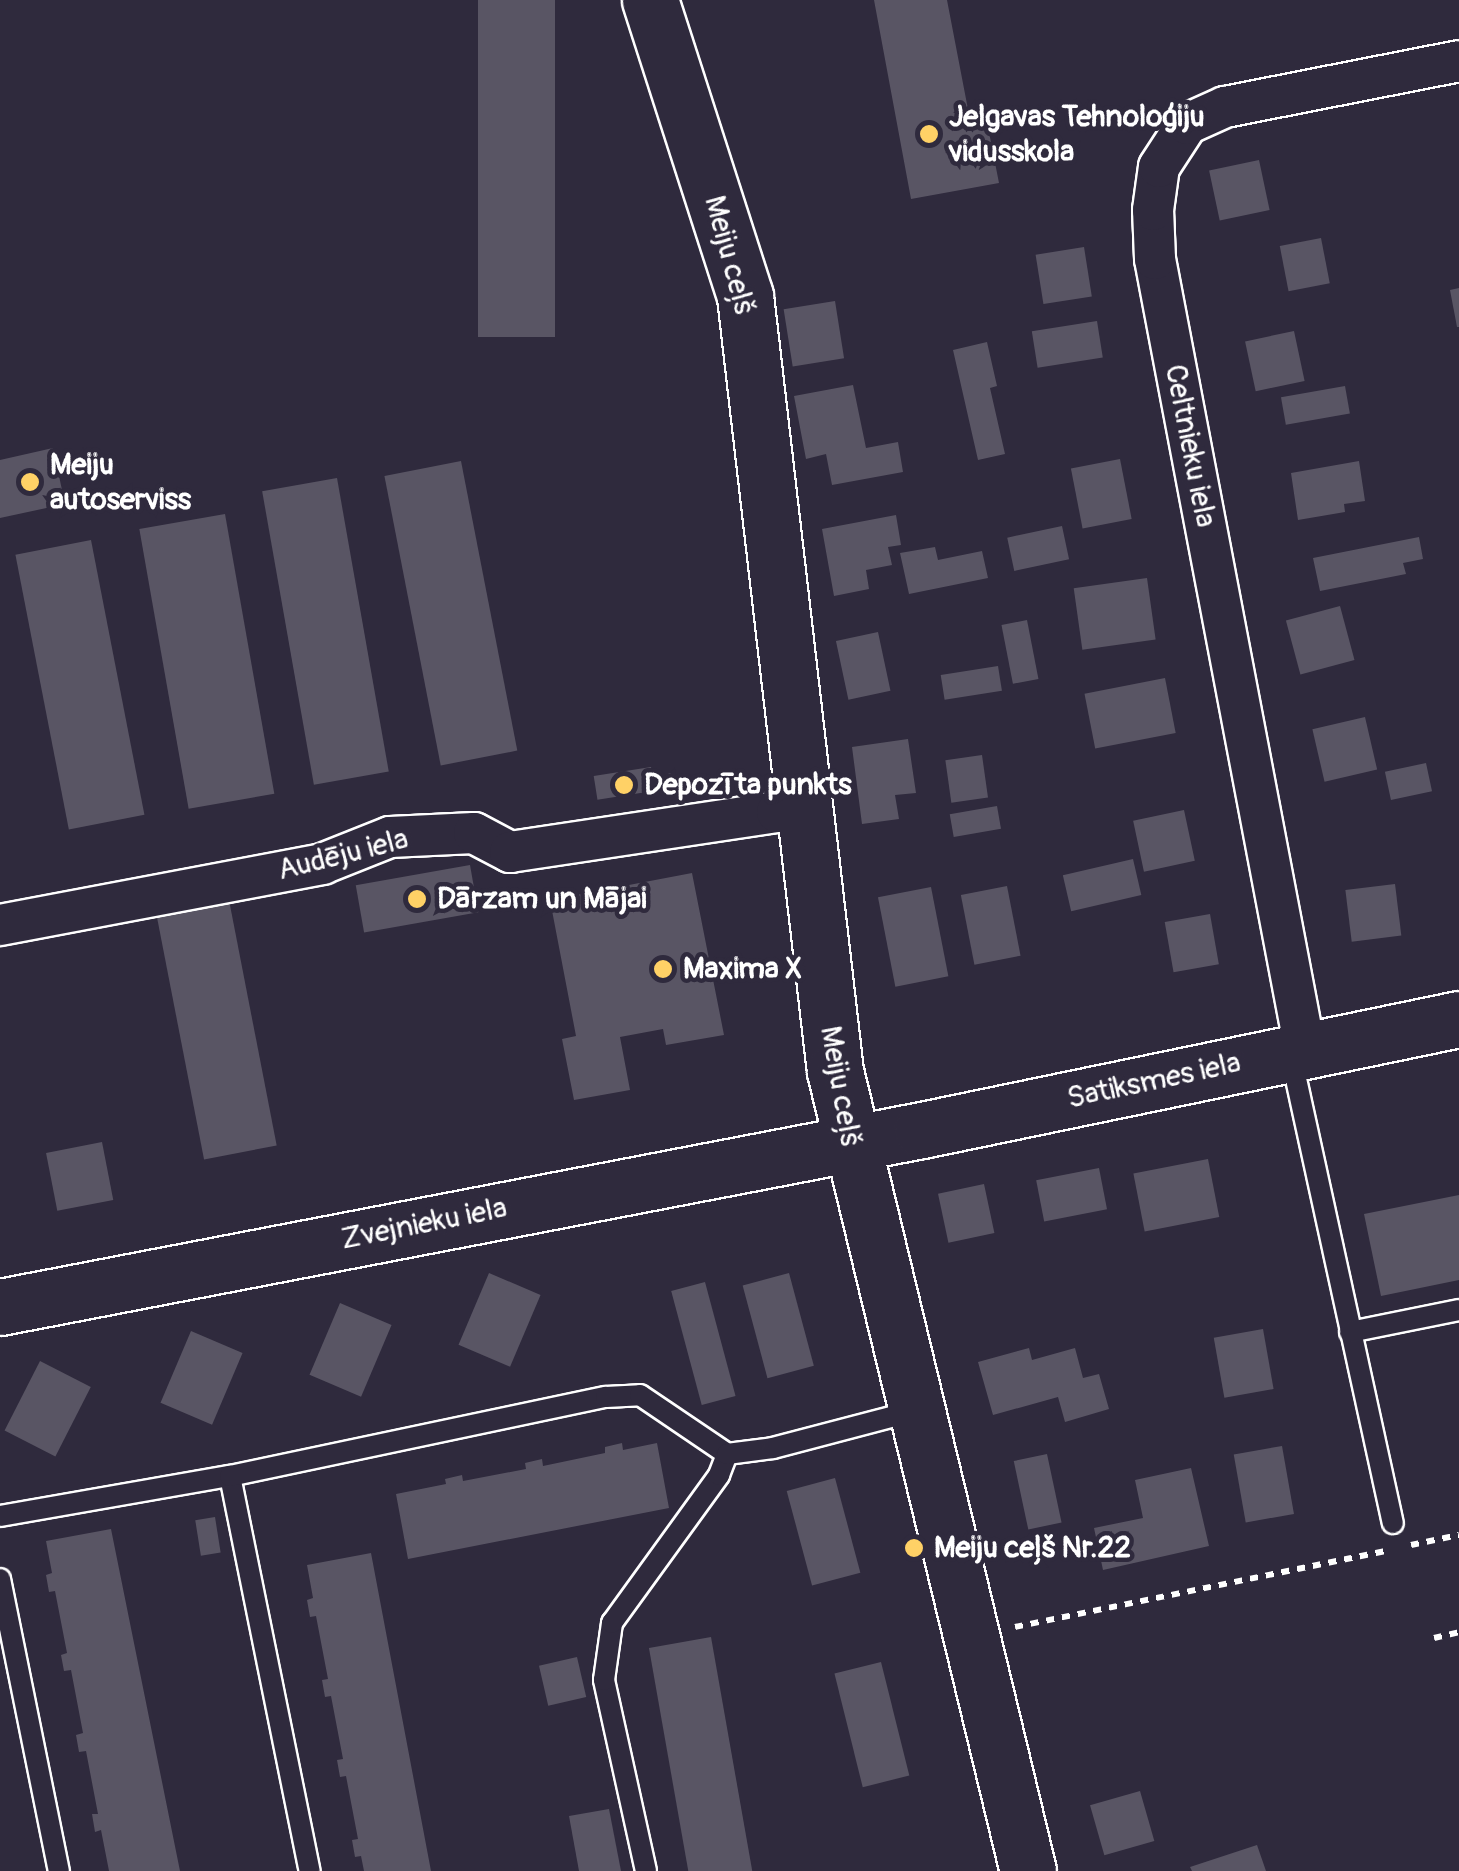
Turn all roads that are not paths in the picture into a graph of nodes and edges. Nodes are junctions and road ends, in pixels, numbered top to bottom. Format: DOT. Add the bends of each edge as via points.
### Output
graph roads {
  1 [pos="650,0"];
  2 [pos="1459,61"];
  3 [pos="800,800"];
  4 [pos="0,924"];
  5 [pos="1459,1019"];
  6 [pos="1298,1050"];
  7 [pos="849,1143"];
  8 [pos="0,1306"];
  9 [pos="1459,1310"];
  10 [pos="1350,1332"];
  11 [pos="914,1411"];
  12 [pos="727,1454"];
  13 [pos="230,1476"];
  14 [pos="0,1516"];
  15 [pos="1394,1523"];
  16 [pos="0,1579"];
  17 [pos="59,1871"];
  18 [pos="310,1871"];
  19 [pos="646,1871"];
  20 [pos="1028,1871"];
  1 -- 3 [label="street, Meiju ceļš" via="745,296"];
  2 -- 6 [label="street, Celtnieku iela" via="1225,107 1187,124 1159,168 1155,259"];
  3 -- 4 [label="street, Audēju iela" via="777,812 510,852 474,833 390,836 322,864"];
  3 -- 7 [label="street, Meiju ceļš"];
  5 -- 6 [label="street, Satiksmes iela"];
  6 -- 7 [label="street, Satiksmes iela"];
  6 -- 10 [label="lane"];
  7 -- 8 [label="street, Zvejnieku iela"];
  7 -- 11 [label="street, Meiju ceļš"];
  9 -- 10 [label="lane"];
  10 -- 15 [label="lane"];
  11 -- 12 [label="lane"];
  11 -- 20 [label="street, Meiju ceļš"];
  12 -- 13 [label="lane" via="640,1395"];
  12 -- 19 [label="lane" via="719,1475 612,1623 604,1680"];
  13 -- 14 [label="lane"];
  13 -- 18 [label="lane"];
  16 -- 17 [label="lane"];
}
